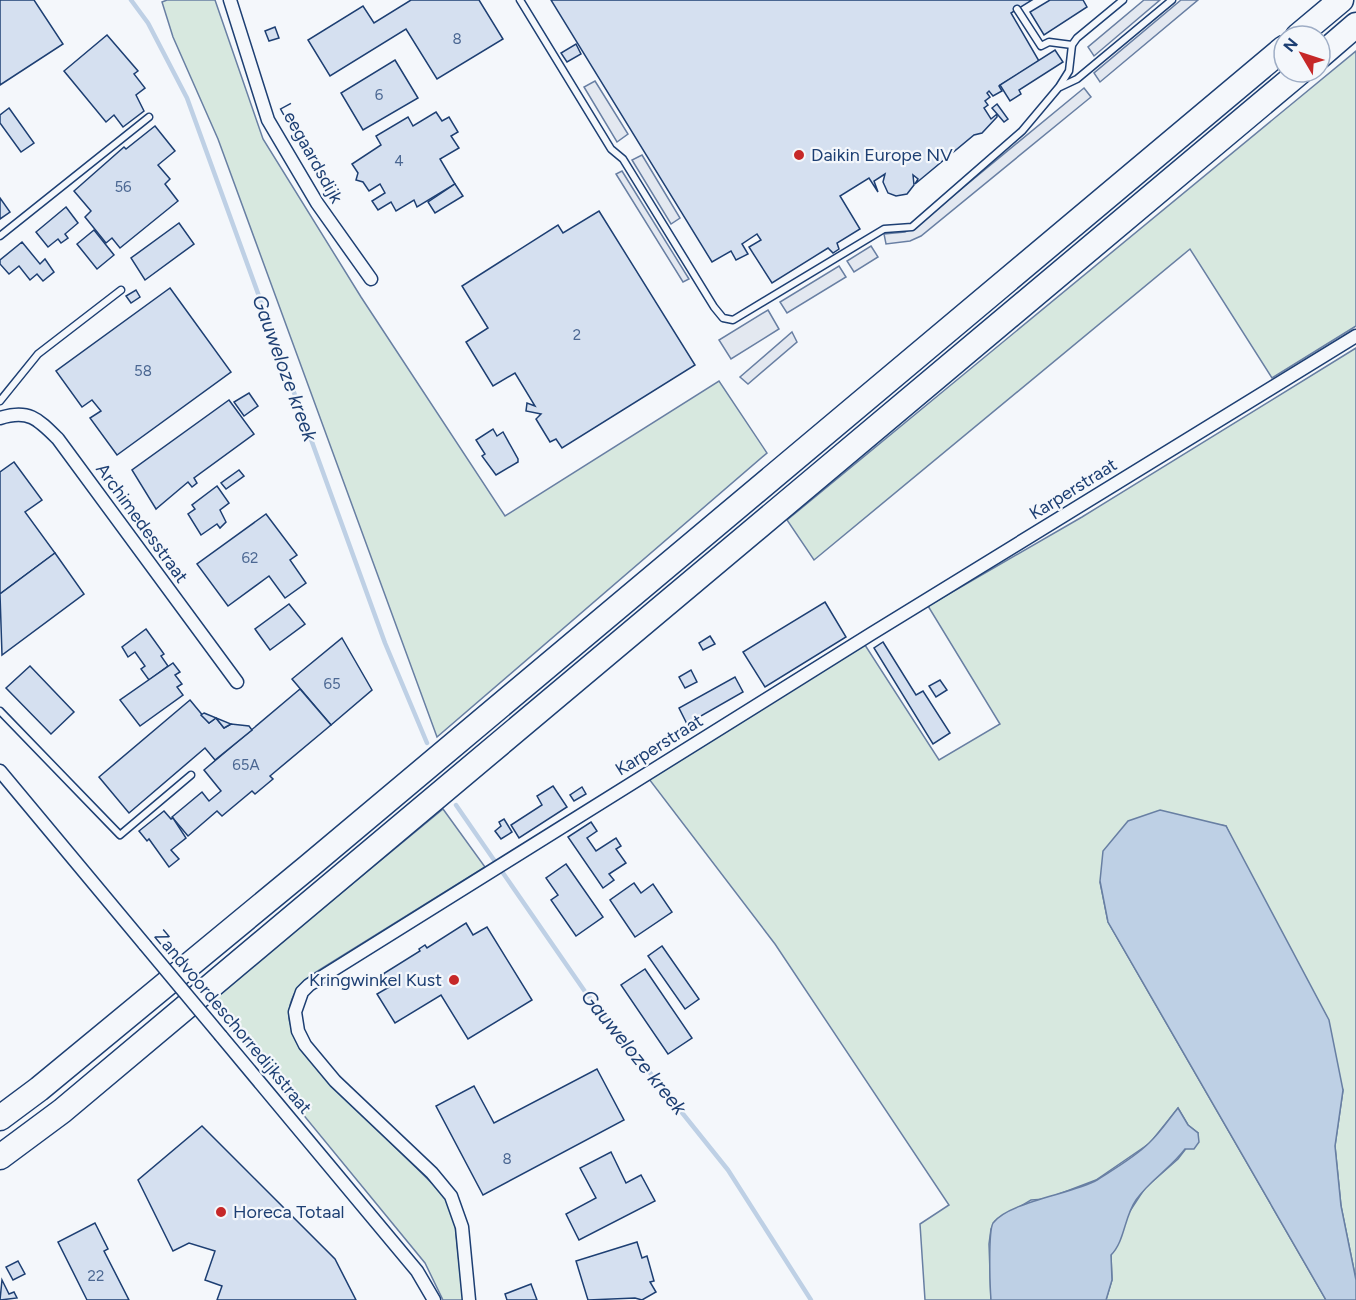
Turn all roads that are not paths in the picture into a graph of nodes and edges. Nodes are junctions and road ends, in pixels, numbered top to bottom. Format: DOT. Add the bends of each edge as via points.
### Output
graph roads {
  1 [pos="230,0"];
  2 [pos="520,0"];
  3 [pos="1123,0"];
  4 [pos="1172,0"];
  5 [pos="1341,0"];
  6 [pos="1017,9"];
  7 [pos="1312,24"];
  8 [pos="1356,26"];
  9 [pos="1072,45"];
  10 [pos="1332,46"];
  11 [pos="1272,58"];
  12 [pos="1286,84"];
  13 [pos="1059,87"];
  14 [pos="149,117"];
  15 [pos="0,236"];
  16 [pos="371,279"];
  17 [pos="121,291"];
  18 [pos="1356,336"];
  19 [pos="0,401"];
  20 [pos="0,418"];
  21 [pos="237,682"];
  22 [pos="0,711"];
  23 [pos="0,771"];
  24 [pos="190,775"];
  25 [pos="0,1118"];
  26 [pos="0,1157"];
  27 [pos="434,1300"];
  28 [pos="469,1300"];
  1 -- 16 [label="street, Leegaardsdijk" via="268,120 317,203"];
  2 -- 13 [label="lane" via="611,150 623,159 714,307 723,318 733,320 884,229 912,227 1022,131"];
  3 -- 9 [label="lane"];
  4 -- 13 [label="lane" via="1077,79"];
  5 -- 7 [label="highway"];
  6 -- 9 [label="lane" via="1041,46 1050,42"];
  8 -- 10 [label="highway"];
  9 -- 13 [label="lane" via="1069,71"];
  11 -- 25 [label="highway" via="308,867"];
  12 -- 26 [label="highway" via="62,1111"];
  14 -- 15 [label="lane"];
  17 -- 19 [label="lane" via="38,354"];
  18 -- 28 [label="street, Karperstraat" via="477,879 318,978 302,992 295,1012 305,1045 335,1081 452,1196 462,1227"];
  20 -- 21 [label="street, Archimedesstraat" via="14,414 37,418 58,439"];
  22 -- 24 [label="lane" via="120,835"];
  23 -- 27 [label="street, Zandvoordeschorredijkstraat, bridge" via="403,1254"];
}
